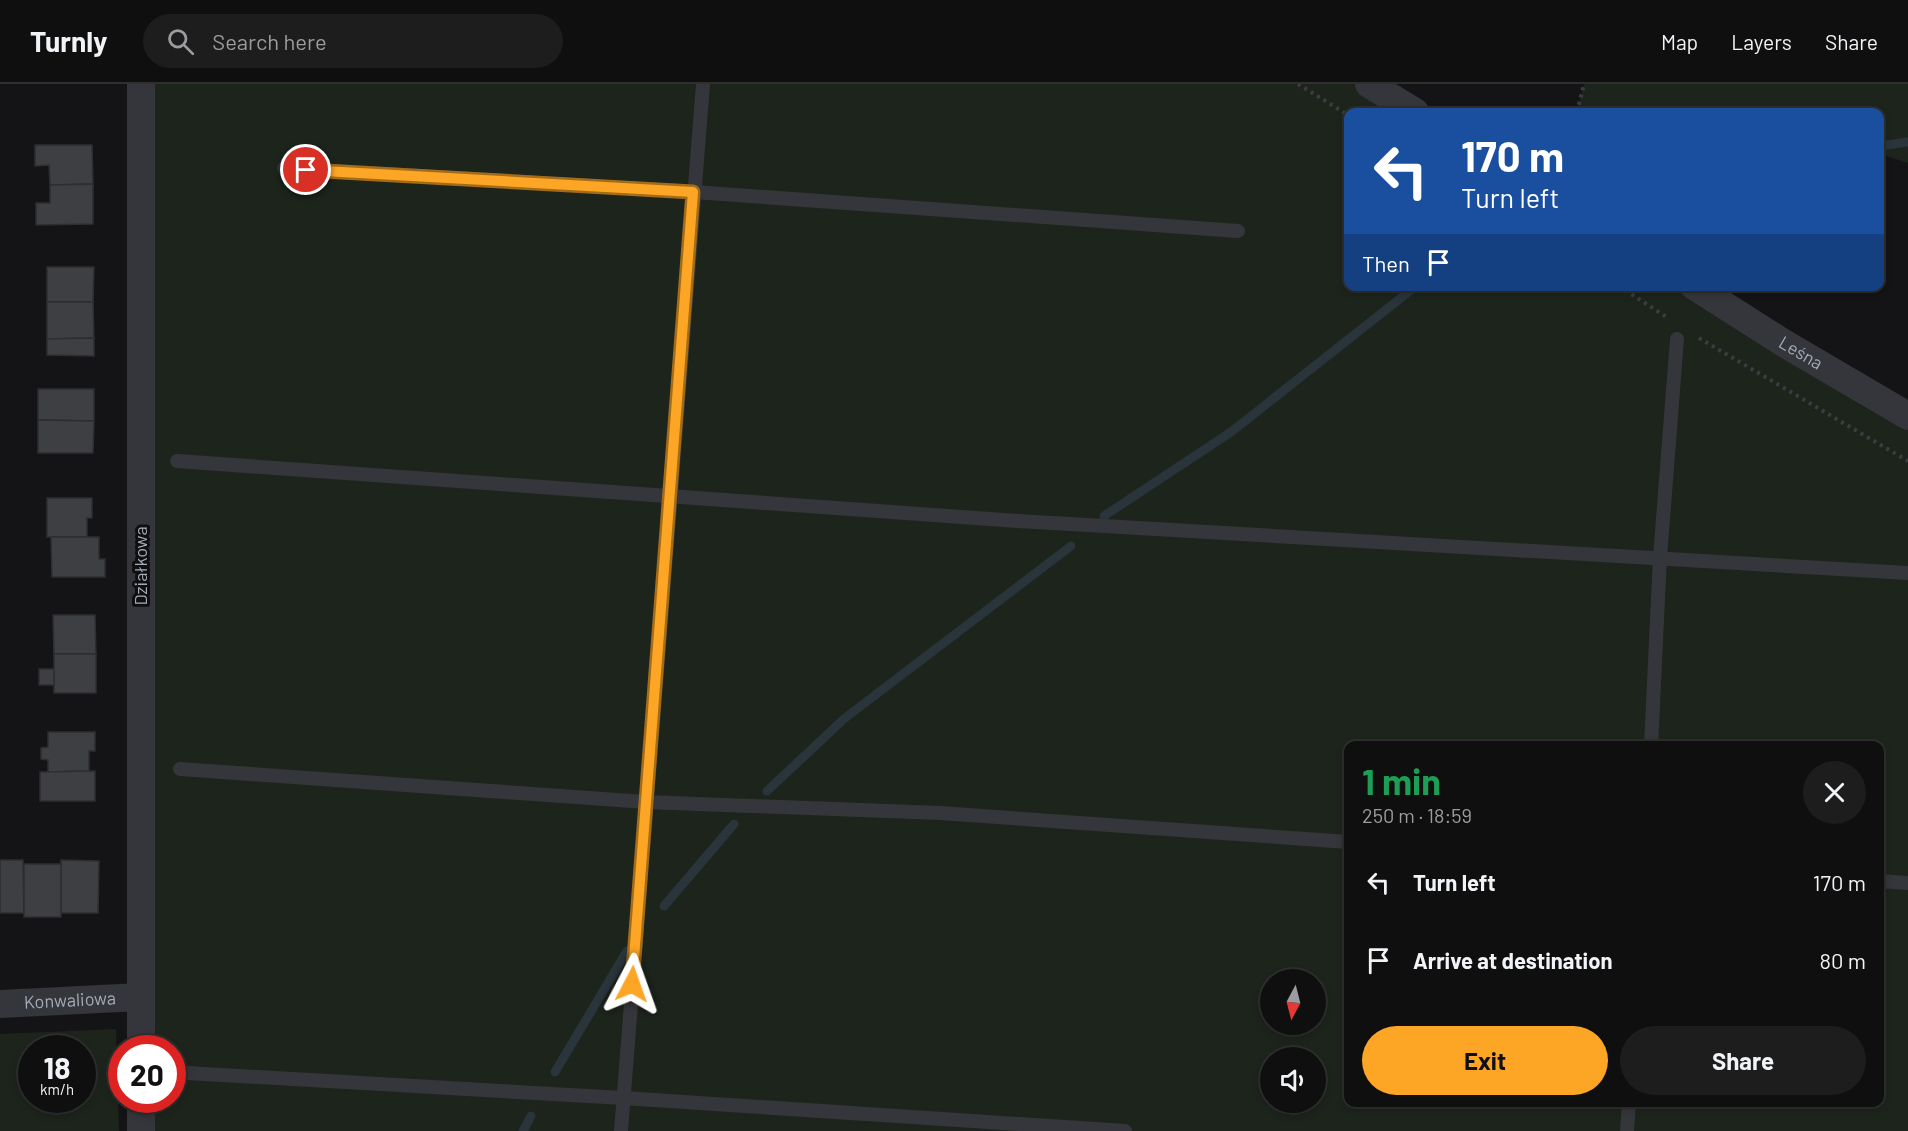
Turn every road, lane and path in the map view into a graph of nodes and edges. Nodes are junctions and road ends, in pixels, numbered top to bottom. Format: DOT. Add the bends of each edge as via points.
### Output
graph roads {
  1 [pos="141,84"];
  2 [pos="703,84"];
  3 [pos="1298,84"];
  4 [pos="1369,84"];
  5 [pos="1584,84"];
  6 [pos="1408,108"];
  7 [pos="1579,108"];
  8 [pos="1344,112"];
  9 [pos="284,168"];
  10 [pos="693,192"];
  11 [pos="1238,231"];
  12 [pos="1627,291"];
  13 [pos="1702,291"];
  14 [pos="1674,322"];
  15 [pos="1691,333"];
  16 [pos="1677,339"];
  17 [pos="1908,416"];
  18 [pos="177,461"];
  19 [pos="1908,461"];
  20 [pos="670,497"];
  21 [pos="1660,557"];
  22 [pos="1908,573"];
  23 [pos="1651,741"];
  24 [pos="180,769"];
  25 [pos="646,802"];
  26 [pos="1344,842"];
  27 [pos="1884,881"];
  28 [pos="1908,884"];
  29 [pos="140,997"];
  30 [pos="0,1004"];
  31 [pos="141,1035"];
  32 [pos="186,1073"];
  33 [pos="623,1098"];
  34 [pos="1629,1107"];
  35 [pos="141,1113"];
  36 [pos="141,1131"];
  37 [pos="621,1131"];
  38 [pos="1125,1131"];
  39 [pos="1627,1131"];
  1 -- 29 [label="street, Działkowa"];
  2 -- 10 [label="lane"];
  3 -- 8 [label="path"];
  4 -- 6 [label="street"];
  5 -- 7 [label="path"];
  9 -- 10 [label="lane"];
  10 -- 11 [label="lane"];
  10 -- 20 [label="lane"];
  12 -- 14 [label="path"];
  13 -- 17 [label="street, Leśna"];
  15 -- 19 [label="path"];
  16 -- 21 [label="lane"];
  18 -- 20 [label="lane"];
  20 -- 21 [label="lane"];
  20 -- 25 [label="lane"];
  21 -- 22 [label="lane"];
  21 -- 23 [label="lane"];
  24 -- 25 [label="lane"];
  25 -- 26 [label="lane" via="940,813"];
  25 -- 33 [label="lane"];
  27 -- 28 [label="lane"];
  29 -- 30 [label="street, Konwaliowa"];
  29 -- 31 [label="street, Działkowa"];
  32 -- 33 [label="lane"];
  33 -- 37 [label="lane"];
  33 -- 38 [label="lane"];
  34 -- 39 [label="lane"];
  35 -- 36 [label="street"];
}
